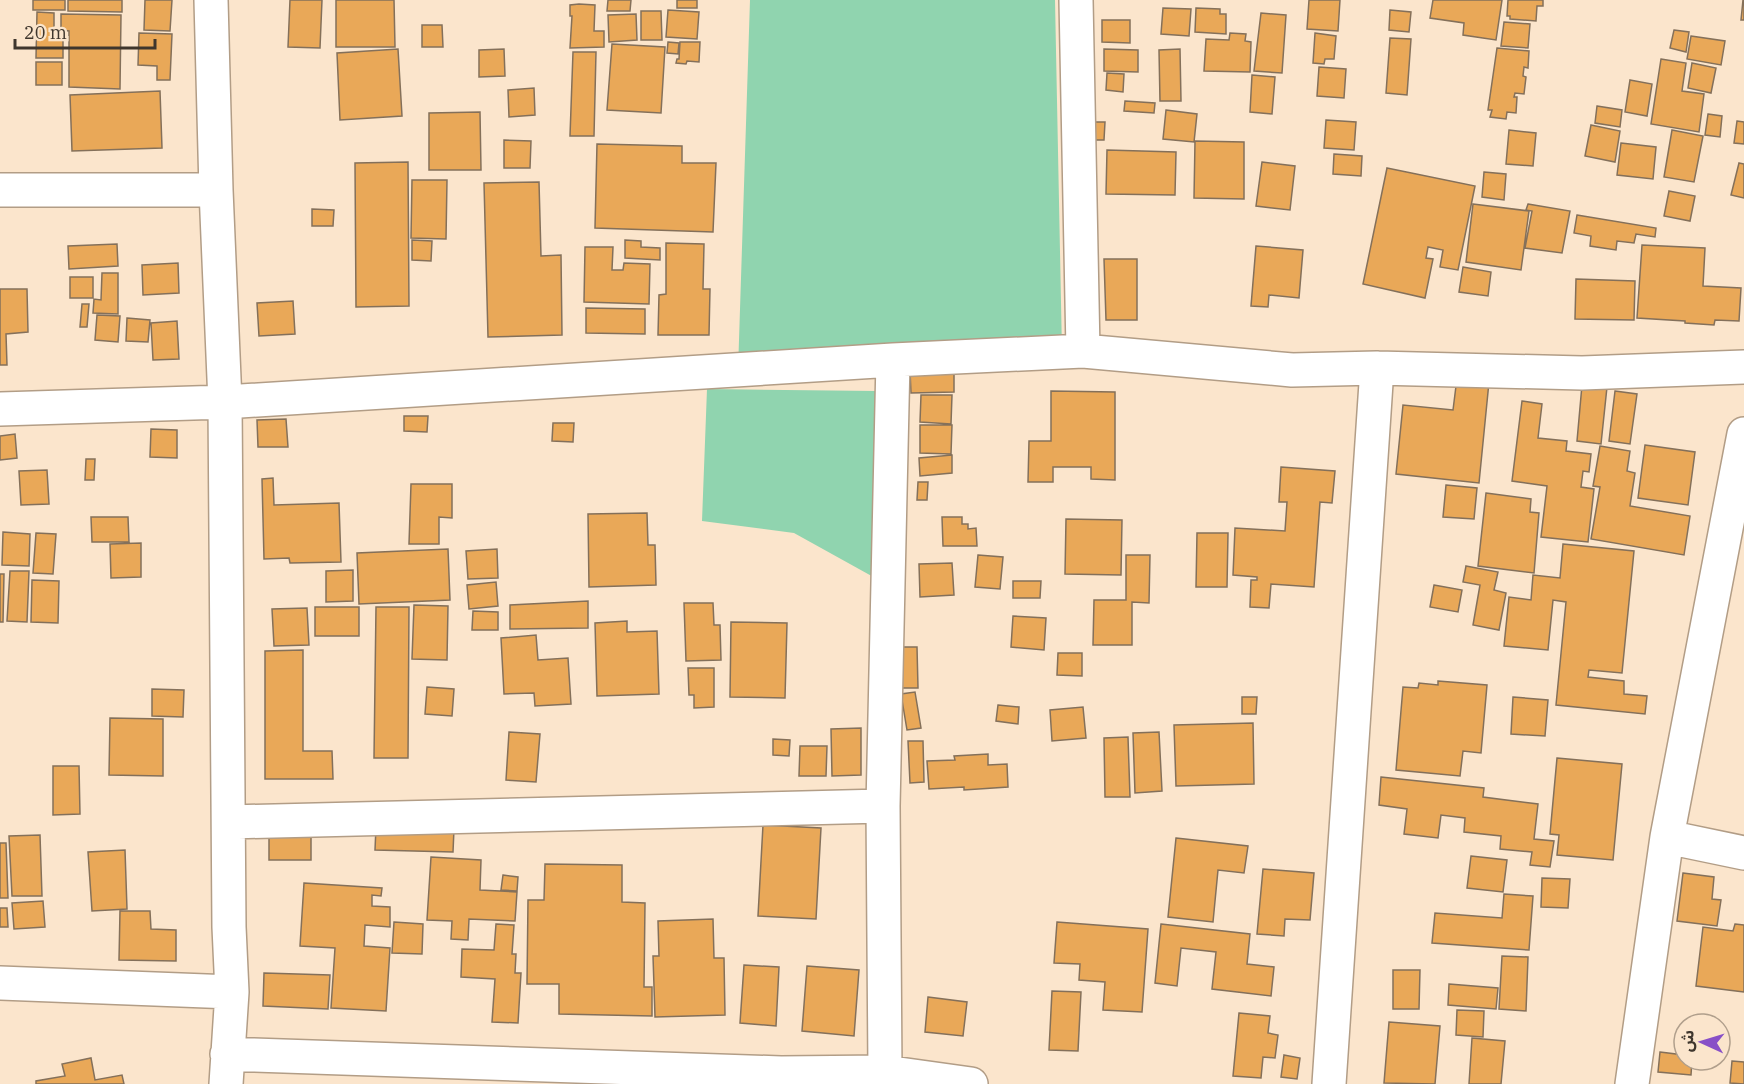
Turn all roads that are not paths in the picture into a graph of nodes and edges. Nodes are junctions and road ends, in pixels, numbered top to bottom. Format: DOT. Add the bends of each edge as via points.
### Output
graph roads {
  1 [pos="211,0"];
  2 [pos="1076,0"];
  3 [pos="0,190"];
  4 [pos="216,190"];
  5 [pos="1083,351"];
  6 [pos="893,360"];
  7 [pos="1744,367"];
  8 [pos="1377,368"];
  9 [pos="225,402"];
  10 [pos="0,409"];
  11 [pos="1744,434"];
  12 [pos="883,806"];
  13 [pos="230,822"];
  14 [pos="1667,837"];
  15 [pos="1744,853"];
  16 [pos="0,983"];
  17 [pos="232,992"];
  18 [pos="226,1069"];
  19 [pos="885,1072"];
  20 [pos="971,1084"];
  21 [pos="1329,1084"];
  22 [pos="1632,1084"];
  1 -- 4 [label="street"];
  2 -- 5 [label="street"];
  3 -- 4 [label="street"];
  4 -- 9 [label="street"];
  5 -- 6 [label="street"];
  5 -- 8 [label="street" via="1292,370"];
  6 -- 9 [label="street"];
  6 -- 12 [label="street"];
  7 -- 8 [label="street" via="1582,373"];
  8 -- 21 [label="street"];
  9 -- 10 [label="street"];
  9 -- 13 [label="street"];
  11 -- 14 [label="street"];
  12 -- 13 [label="street"];
  12 -- 19 [label="street"];
  13 -- 17 [label="street"];
  14 -- 15 [label="street"];
  14 -- 22 [label="street"];
  16 -- 17 [label="street"];
  17 -- 18 [label="street"];
  18 -- 19 [label="street"];
  19 -- 20 [label="street"];
}
